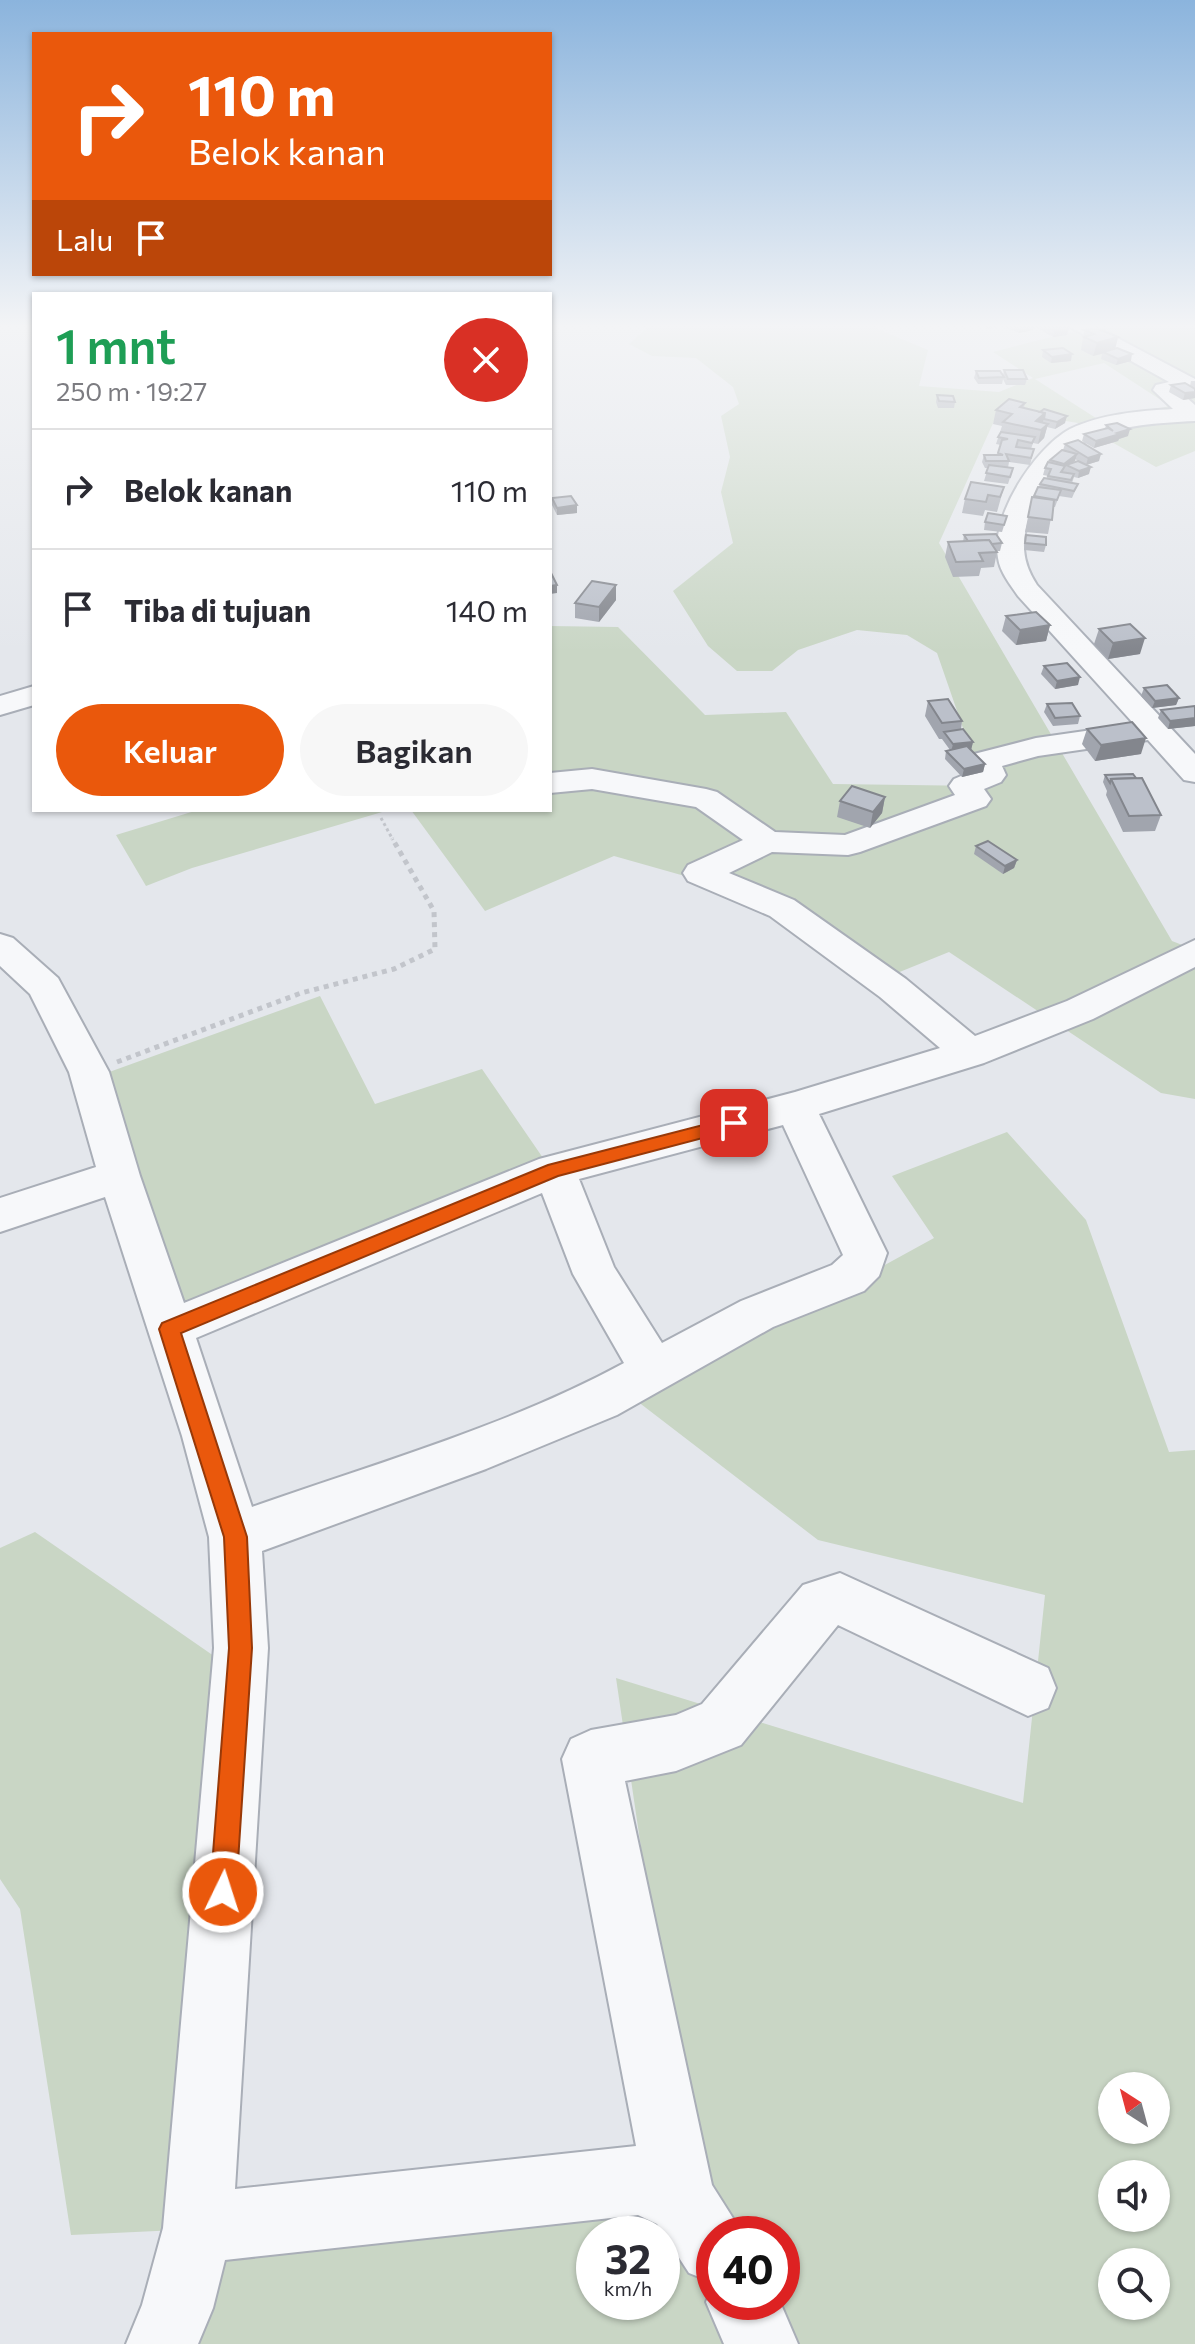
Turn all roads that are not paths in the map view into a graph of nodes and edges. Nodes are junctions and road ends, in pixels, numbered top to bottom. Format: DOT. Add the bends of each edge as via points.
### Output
graph roads {
  1 [pos="1083,432"];
  2 [pos="32,696"];
  3 [pos="0,706"];
  4 [pos="1155,730"];
  5 [pos="1195,773"];
  6 [pos="552,783"];
  7 [pos="767,842"];
  8 [pos="0,946"];
  9 [pos="1195,952"];
  10 [pos="970,1053"];
  11 [pos="795,1107"];
  12 [pos="554,1170"];
  13 [pos="119,1176"];
  14 [pos="0,1215"];
  15 [pos="169,1329"];
  16 [pos="653,1369"];
  17 [pos="235,1537"];
  18 [pos="1028,1688"];
  19 [pos="696,2220"];
  20 [pos="696,2223"];
  21 [pos="198,2228"];
  22 [pos="751,2320"];
  23 [pos="162,2344"];
  24 [pos="762,2344"];
  1 -- 4 [label="street" via="1063,444 1041,468 1022,503 1010,552 1027,590"];
  2 -- 3 [label="street"];
  4 -- 5 [label="street"];
  4 -- 7 [label="street" via="1036,747 985,761 990,775 965,786 975,799 848,845"];
  6 -- 7 [label="street" via="592,779 706,799"];
  7 -- 10 [label="street" via="700,873 782,908 893,988"];
  8 -- 13 [label="street" via="45,987 89,1072"];
  9 -- 10 [label="street" via="1080,1010"];
  10 -- 11 [label="street"];
  11 -- 12 [label="street"];
  11 -- 16 [label="street" via="865,1253 863,1263 848,1278 757,1314"];
  12 -- 15 [label="street"];
  12 -- 16 [label="street" via="595,1274"];
  13 -- 14 [label="street"];
  13 -- 15 [label="street"];
  15 -- 17 [label="street"];
  16 -- 17 [label="street" via="600,1400 513,1435"];
  17 -- 21 [label="street" via="241,1648"];
  18 -- 19 [label="street" via="840,1599 822,1603 721,1725 676,1743 591,1759"];
  20 -- 21 [label="street" via="643,2180"];
  21 -- 23 [label="street"];
  22 -- 24 [label="street"];
}
